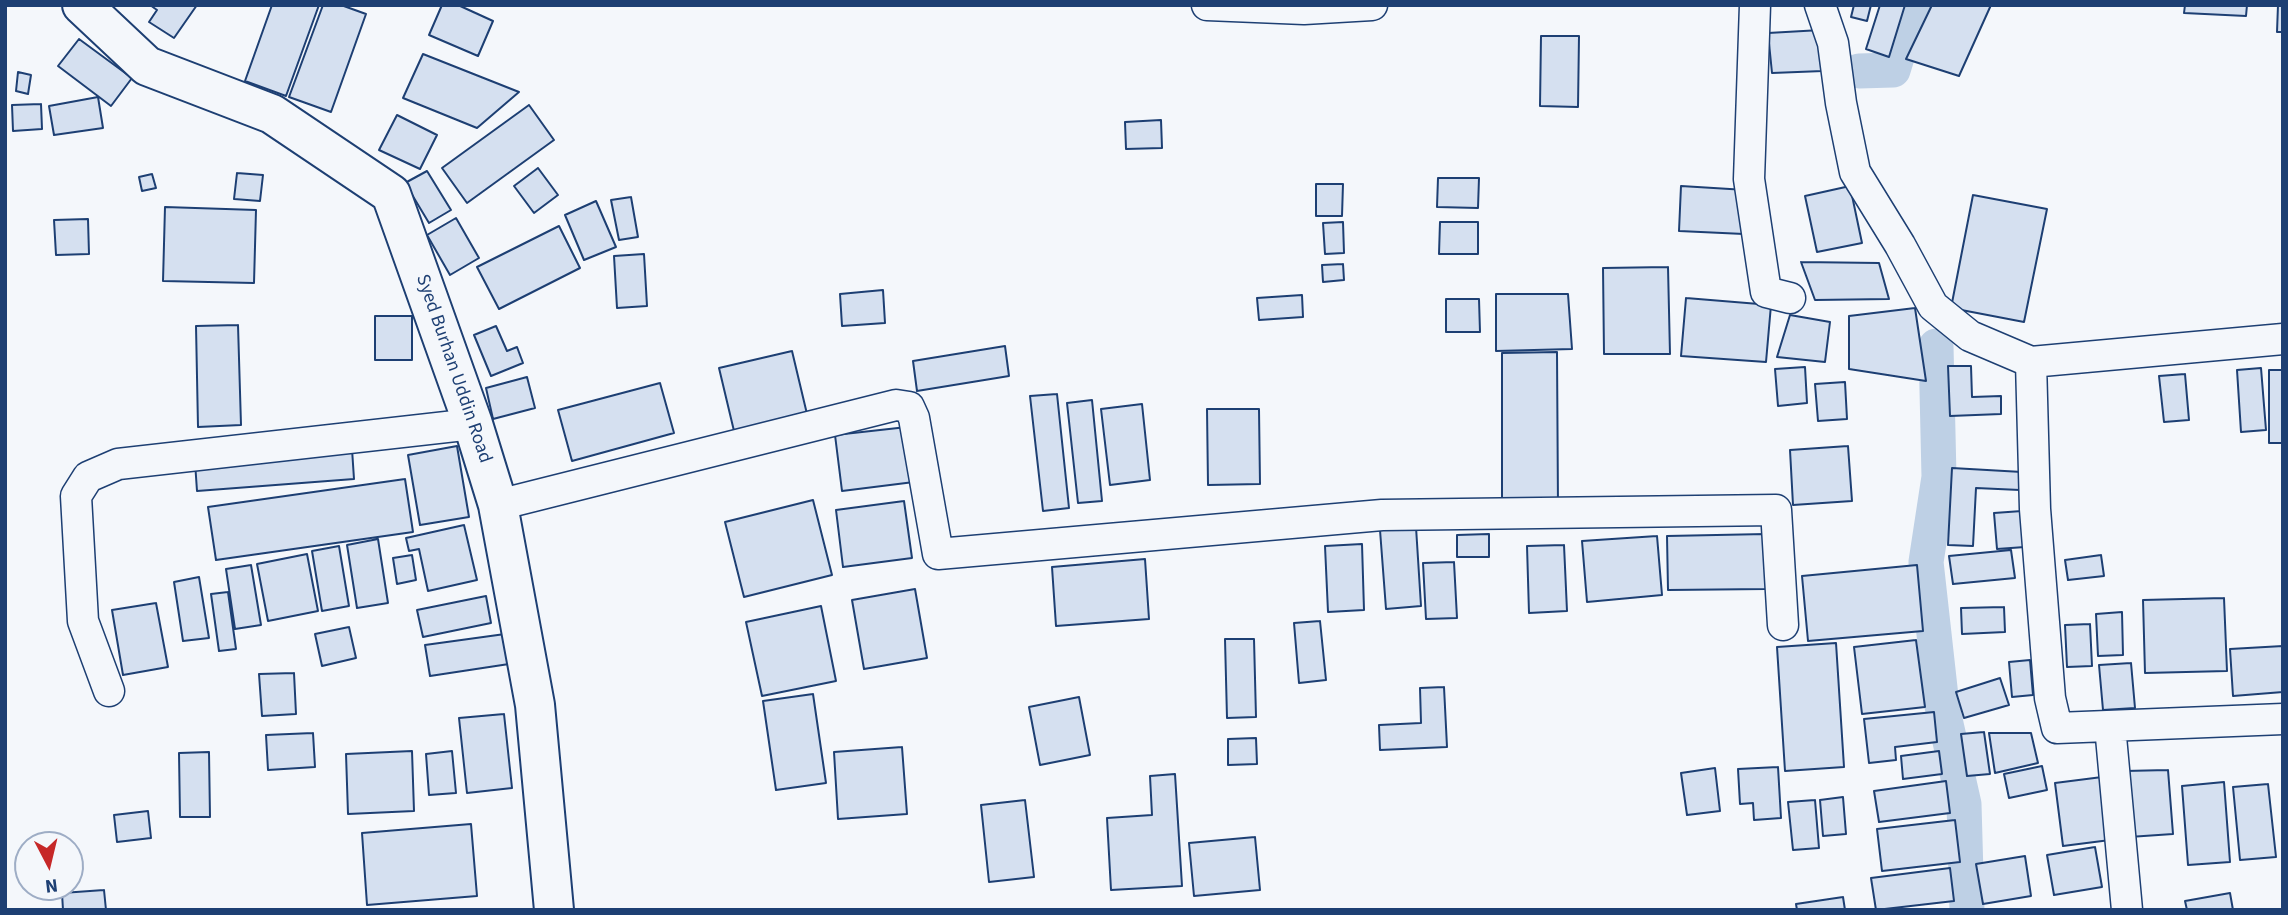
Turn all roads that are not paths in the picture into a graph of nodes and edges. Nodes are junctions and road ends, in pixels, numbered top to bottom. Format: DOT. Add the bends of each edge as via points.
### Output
graph roads {
  1 [pos="82,5"];
  2 [pos="1207,5"];
  3 [pos="1372,5"];
  4 [pos="1755,5"];
  5 [pos="1820,5"];
  6 [pos="1790,298"];
  7 [pos="2283,339"];
  8 [pos="2031,362"];
  9 [pos="473,424"];
  10 [pos="498,505"];
  11 [pos="1783,625"];
  12 [pos="109,691"];
  13 [pos="2283,719"];
  14 [pos="2110,726"];
  15 [pos="554,910"];
  16 [pos="2127,910"];
  1 -- 9 [label="street, Syed Burhan Uddin Road" via="147,66 272,114 391,194"];
  2 -- 3 [label="street" via="1304,9"];
  4 -- 6 [label="street" via="1749,179 1766,292"];
  5 -- 8 [label="street" via="1833,43 1855,172 1933,306 1970,336"];
  7 -- 8 [label="street"];
  8 -- 14 [label="street" via="2035,509 2050,698 2057,728"];
  9 -- 10 [label="street, Syed Burhan Uddin Road"];
  9 -- 12 [label="street" via="118,464 88,477 76,496 83,621"];
  10 -- 11 [label="street" via="897,405 909,407 914,418 938,554 1382,515 1776,510"];
  10 -- 15 [label="street, Syed Burhan Uddin Road" via="535,705"];
  13 -- 14 [label="street"];
  14 -- 16 [label="street"];
}
